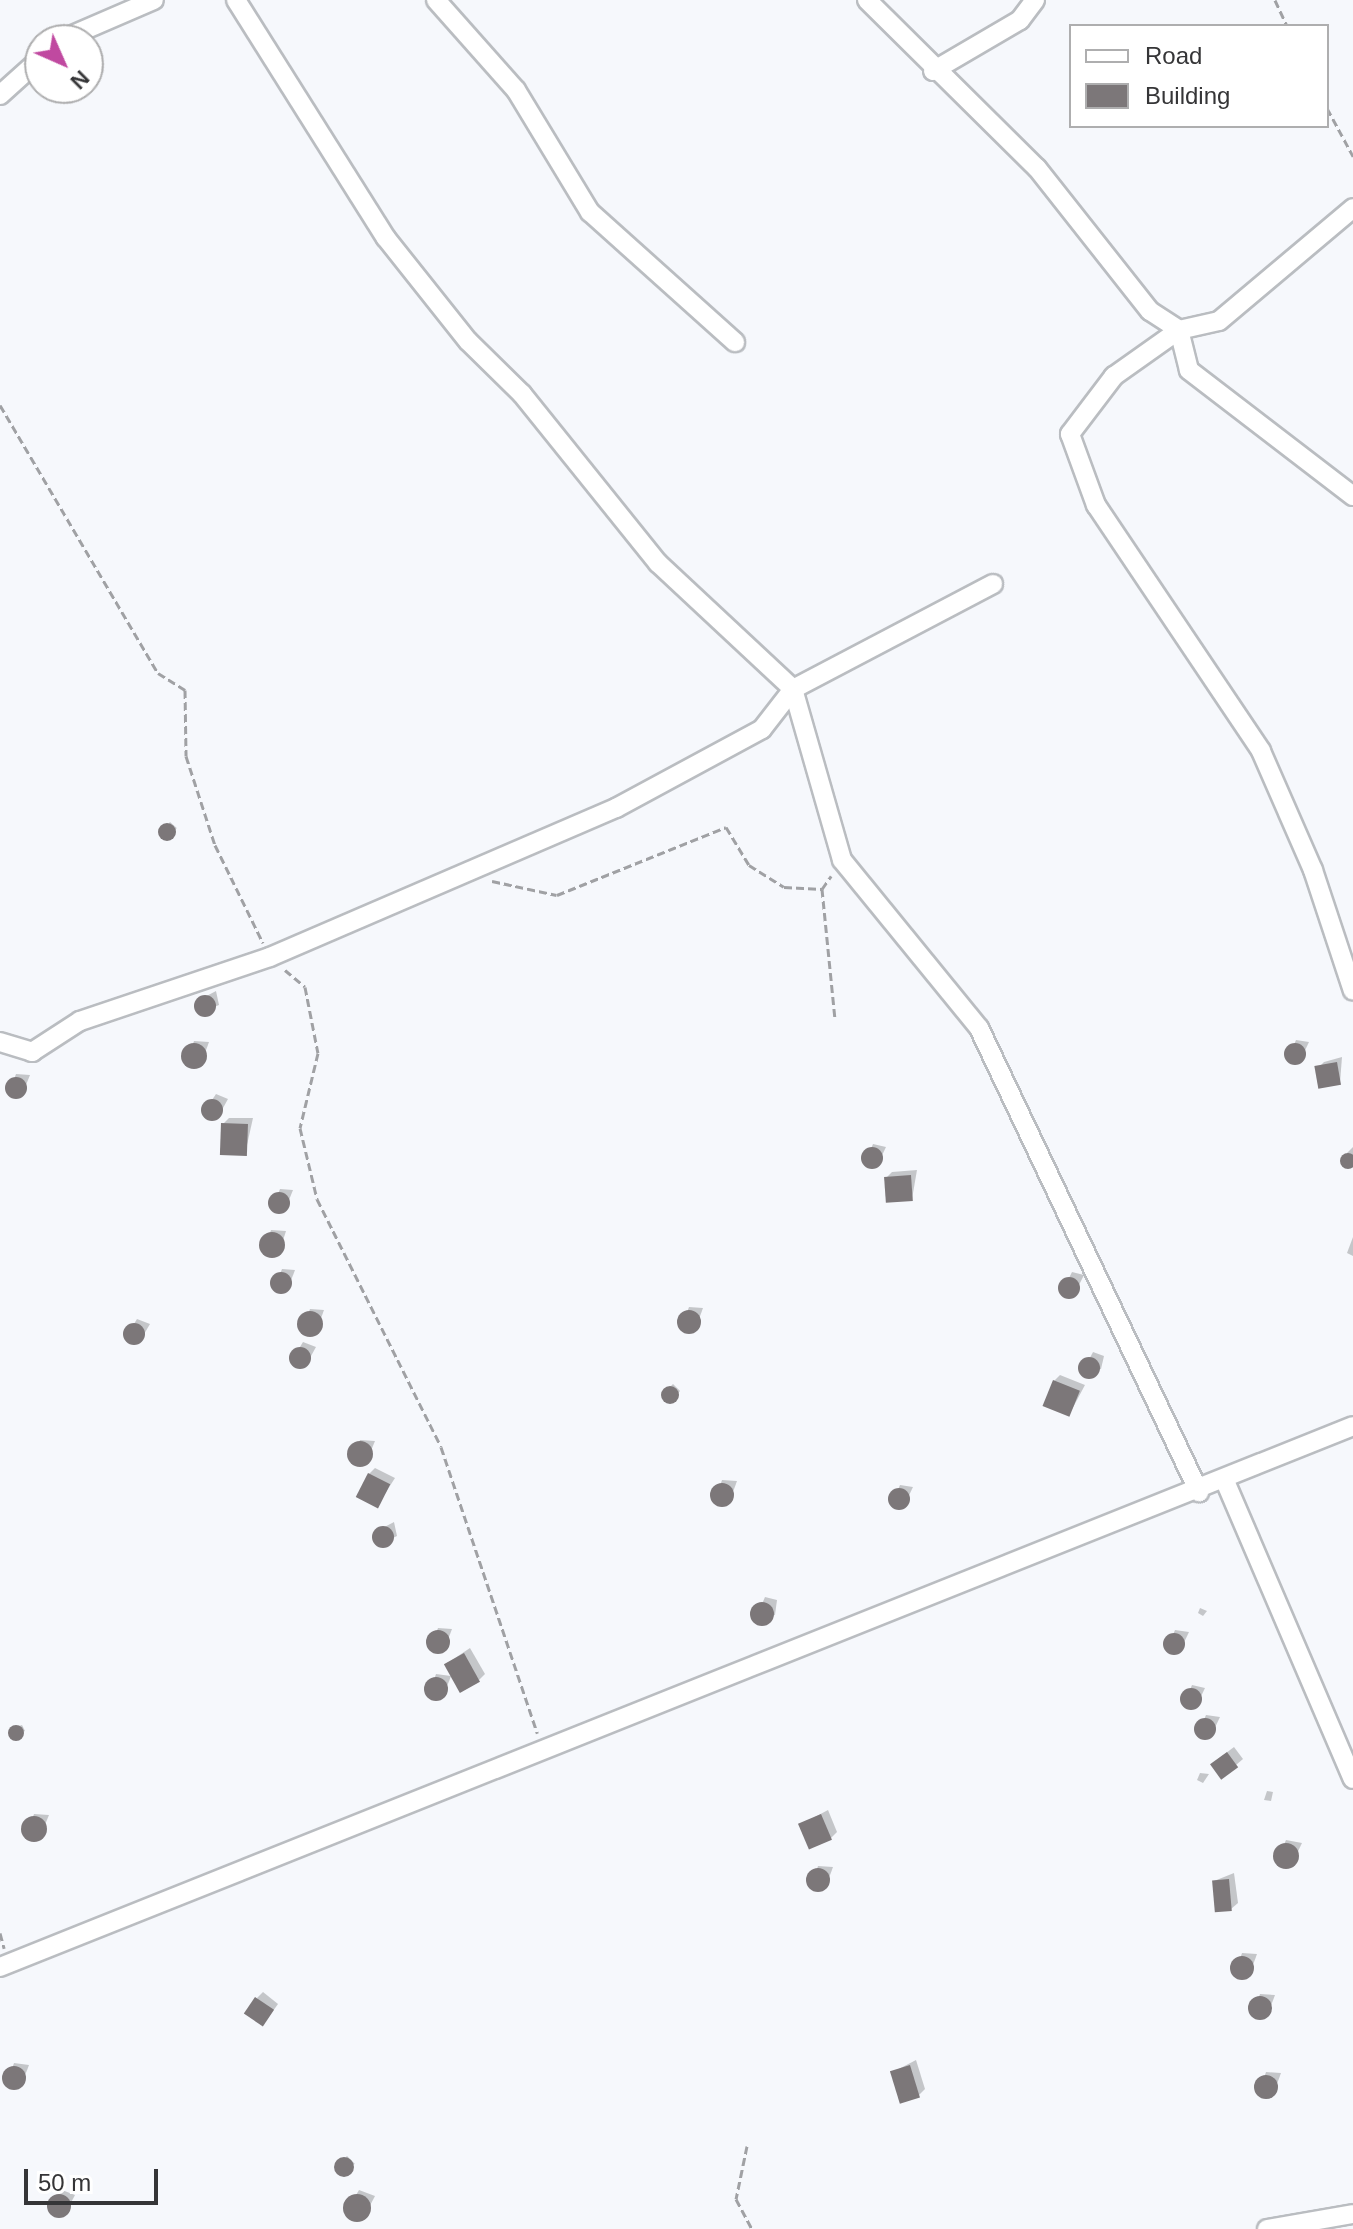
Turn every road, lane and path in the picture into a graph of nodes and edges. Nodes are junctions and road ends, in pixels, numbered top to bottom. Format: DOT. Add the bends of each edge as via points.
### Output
graph roads {
  1 [pos="154,0"];
  2 [pos="236,0"];
  3 [pos="436,0"];
  4 [pos="867,0"];
  5 [pos="1035,0"];
  6 [pos="1275,0"];
  7 [pos="98,24"];
  8 [pos="1286,24"];
  9 [pos="933,71"];
  10 [pos="24,73"];
  11 [pos="0,95"];
  12 [pos="1329,112"];
  13 [pos="1353,156"];
  14 [pos="1353,208"];
  15 [pos="1179,330"];
  16 [pos="735,342"];
  17 [pos="0,405"];
  18 [pos="1353,496"];
  19 [pos="993,584"];
  20 [pos="793,689"];
  21 [pos="842,860"];
  22 [pos="459,874"];
  23 [pos="822,889"];
  24 [pos="270,957"];
  25 [pos="1353,991"];
  26 [pos="835,1019"];
  27 [pos="0,1042"];
  28 [pos="1353,1426"];
  29 [pos="1225,1481"];
  30 [pos="1199,1492"];
  31 [pos="544,1751"];
  32 [pos="1353,1779"];
  33 [pos="0,1967"];
  34 [pos="747,2146"];
  35 [pos="1353,2214"];
  36 [pos="752,2229"];
  37 [pos="1267,2229"];
  1 -- 7 [label="street"];
  2 -- 20 [label="street" via="293,80 386,238 468,341 522,394 658,563"];
  3 -- 16 [label="street" via="516,90 590,212"];
  4 -- 9 [label="street"];
  5 -- 9 [label="street" via="1020,20"];
  6 -- 8 [label="path"];
  9 -- 15 [label="street" via="1037,168 1150,311"];
  10 -- 11 [label="street"];
  12 -- 13 [label="path"];
  14 -- 15 [label="street" via="1219,321"];
  15 -- 18 [label="street" via="1189,370"];
  15 -- 25 [label="street" via="1114,376 1070,434 1096,505 1261,751 1313,870"];
  17 -- 24 [label="path" via="158,673 185,690 186,756 215,845"];
  19 -- 20 [label="street"];
  20 -- 21 [label="street"];
  20 -- 22 [label="street" via="762,729 616,808"];
  21 -- 23 [label="path"];
  21 -- 30 [label="street" via="979,1028"];
  22 -- 23 [label="path" via="557,895 726,827 749,865 784,887"];
  22 -- 24 [label="street"];
  23 -- 26 [label="path"];
  24 -- 27 [label="street" via="80,1021 32,1052"];
  24 -- 31 [label="path" via="305,987 318,1053 300,1128 317,1199 441,1447"];
  28 -- 29 [label="street"];
  29 -- 30 [label="street"];
  29 -- 32 [label="street"];
  30 -- 31 [label="street"];
  31 -- 33 [label="street"];
  34 -- 36 [label="path" via="736,2199"];
  35 -- 37 [label="street"];
}
